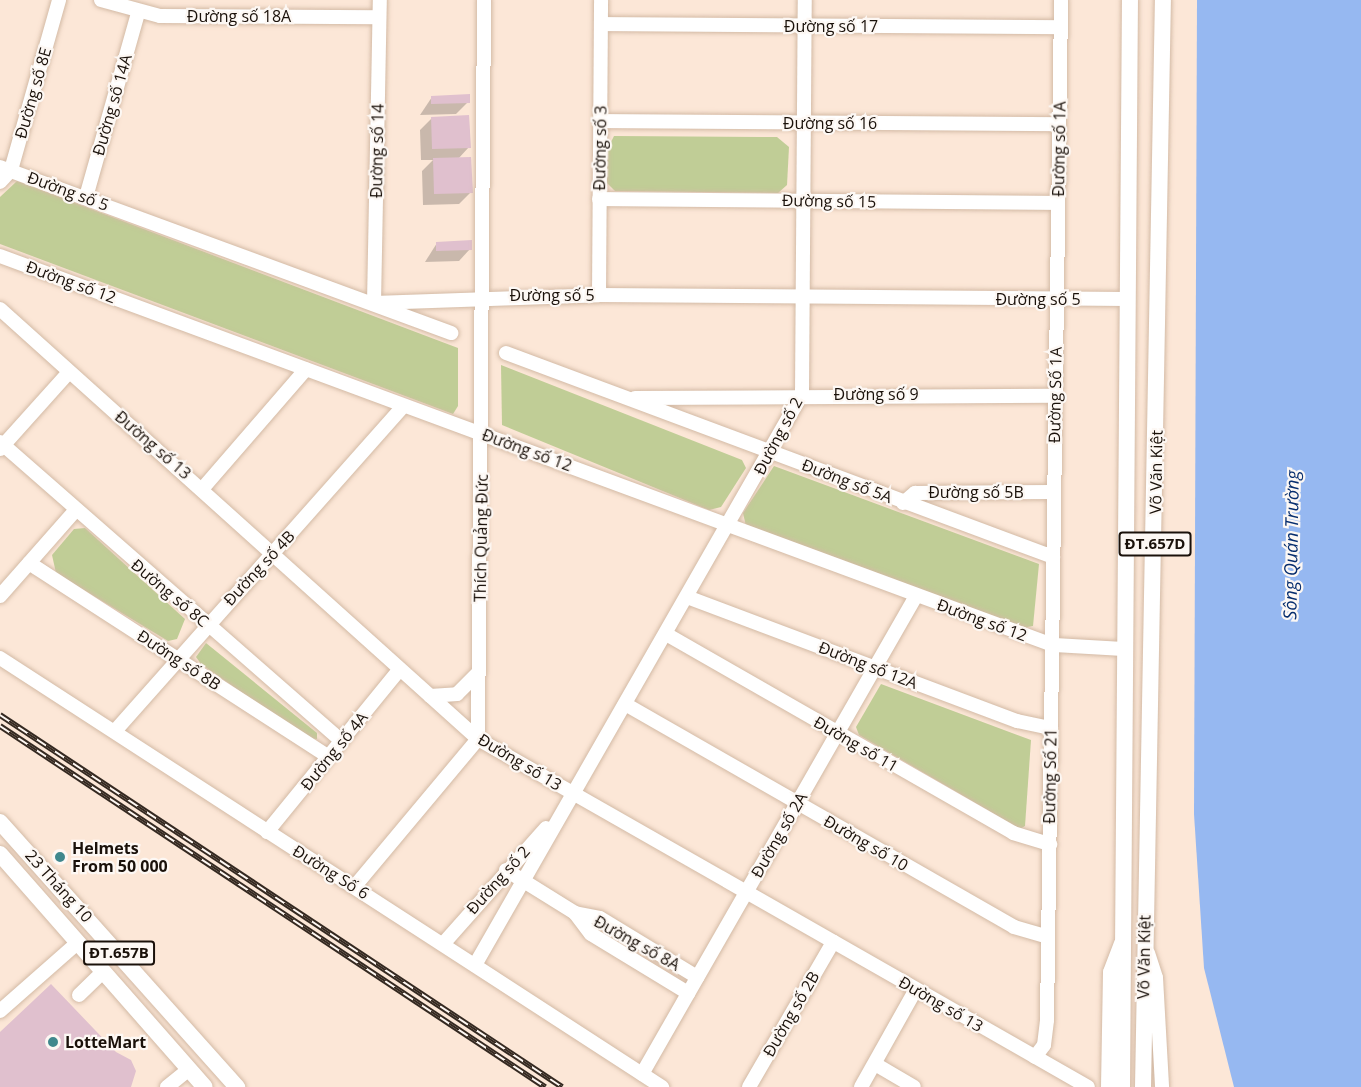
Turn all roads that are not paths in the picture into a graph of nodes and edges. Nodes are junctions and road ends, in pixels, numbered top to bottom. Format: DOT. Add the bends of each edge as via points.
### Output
graph roads {
  1 [pos="59,0"];
  2 [pos="101,0"];
  3 [pos="380,0"];
  4 [pos="484,0"];
  5 [pos="601,0"];
  6 [pos="805,0"];
  7 [pos="1061,0"];
  8 [pos="1130,0"];
  9 [pos="1163,0"];
  10 [pos="138,12"];
  11 [pos="380,17"];
  12 [pos="601,24"];
  13 [pos="804,26"];
  14 [pos="1060,27"];
  15 [pos="600,122"];
  16 [pos="803,123"];
  17 [pos="1059,124"];
  18 [pos="5,169"];
  19 [pos="0,182"];
  20 [pos="86,197"];
  21 [pos="599,199"];
  22 [pos="804,200"];
  23 [pos="1058,203"];
  24 [pos="0,256"];
  25 [pos="599,295"];
  26 [pos="482,296"];
  27 [pos="803,297"];
  28 [pos="1057,299"];
  29 [pos="1128,299"];
  30 [pos="374,303"];
  31 [pos="0,309"];
  32 [pos="451,333"];
  33 [pos="506,353"];
  34 [pos="306,369"];
  35 [pos="69,372"];
  36 [pos="802,394"];
  37 [pos="1055,396"];
  38 [pos="626,398"];
  39 [pos="404,406"];
  40 [pos="484,434"];
  41 [pos="1,445"];
  42 [pos="770,451"];
  43 [pos="203,488"];
  44 [pos="1053,492"];
  45 [pos="903,503"];
  46 [pos="74,512"];
  47 [pos="728,525"];
  48 [pos="273,554"];
  49 [pos="1053,557"];
  50 [pos="29,563"];
  51 [pos="0,596"];
  52 [pos="916,596"];
  53 [pos="687,597"];
  54 [pos="207,624"];
  55 [pos="666,634"];
  56 [pos="1053,645"];
  57 [pos="1153,648"];
  58 [pos="1125,649"];
  59 [pos="0,658"];
  60 [pos="177,660"];
  61 [pos="874,668"];
  62 [pos="400,669"];
  63 [pos="478,673"];
  64 [pos="430,696"];
  65 [pos="625,704"];
  66 [pos="1051,728"];
  67 [pos="115,731"];
  68 [pos="837,734"];
  69 [pos="478,740"];
  70 [pos="342,741"];
  71 [pos="329,757"];
  72 [pos="572,793"];
  73 [pos="797,803"];
  74 [pos="555,818"];
  75 [pos="0,822"];
  76 [pos="267,832"];
  77 [pos="1050,844"];
  78 [pos="0,854"];
  79 [pos="506,870"];
  80 [pos="523,882"];
  81 [pos="355,886"];
  82 [pos="746,892"];
  83 [pos="575,914"];
  84 [pos="1048,937"];
  85 [pos="1122,941"];
  86 [pos="1144,941"];
  87 [pos="833,942"];
  88 [pos="77,943"];
  89 [pos="443,944"];
  90 [pos="121,955"];
  91 [pos="475,965"];
  92 [pos="103,972"];
  93 [pos="698,977"];
  94 [pos="916,989"];
  95 [pos="688,993"];
  96 [pos="79,994"];
  97 [pos="0,1011"];
  98 [pos="207,1053"];
  99 [pos="1035,1057"];
  100 [pos="875,1064"];
  101 [pos="189,1069"];
  102 [pos="642,1074"];
  103 [pos="167,1087"];
  104 [pos="205,1087"];
  105 [pos="237,1087"];
  106 [pos="662,1087"];
  107 [pos="748,1087"];
  108 [pos="861,1087"];
  109 [pos="914,1087"];
  110 [pos="1088,1087"];
  111 [pos="1108,1087"];
  112 [pos="1122,1087"];
  113 [pos="1143,1087"];
  114 [pos="1162,1087"];
  1 -- 18 [label="street, Đường số 8E"];
  2 -- 10 [label="street, Đường số 18A"];
  3 -- 11 [label="street, Đường số 14"];
  4 -- 26 [label="street, Thích Quảng Đức"];
  5 -- 12 [label="street, Đường số 3"];
  6 -- 13 [label="street, Đường số 2"];
  7 -- 14 [label="street, Đường số 1A"];
  8 -- 29 [label="main road, Võ Văn Kiệt / ĐT.657D"];
  9 -- 57 [label="main road, Võ Văn Kiệt / ĐT.657D"];
  10 -- 11 [label="street, Đường số 18A"];
  10 -- 20 [label="street, Đường số 14A"];
  11 -- 30 [label="street, Đường số 14"];
  12 -- 13 [label="street, Đường số 17"];
  12 -- 15 [label="street, Đường số 3"];
  13 -- 14 [label="street, Đường số 17"];
  13 -- 16 [label="street, Đường số 2"];
  14 -- 17 [label="street, Đường số 1A"];
  15 -- 16 [label="street, Đường số 16"];
  15 -- 21 [label="street, Đường số 3"];
  16 -- 17 [label="street, Đường số 16"];
  16 -- 22 [label="street, Đường số 2"];
  17 -- 23 [label="street, Đường số 1A"];
  18 -- 19 [label="street, Đường số 8E"];
  18 -- 20 [label="street, Đường số 5"];
  20 -- 30 [label="street, Đường số 5"];
  21 -- 22 [label="street, Đường số 15"];
  21 -- 25 [label="street, Đường số 3"];
  22 -- 23 [label="street, Đường số 15"];
  22 -- 27 [label="street, Đường số 2"];
  23 -- 28 [label="street, Đường số 1A"];
  24 -- 34 [label="street, Đường số 12"];
  25 -- 26 [label="street, Đường số 5"];
  25 -- 27 [label="street, Đường số 5"];
  26 -- 30 [label="street, Đường số 5"];
  26 -- 40 [label="street, Thích Quảng Đức"];
  27 -- 28 [label="street, Đường số 5"];
  27 -- 36 [label="street, Đường số 2"];
  28 -- 29 [label="street, Đường số 5"];
  28 -- 37 [label="street, Đường Số 1A"];
  29 -- 58 [label="main road, Võ Văn Kiệt / ĐT.657D"];
  30 -- 32 [label="street"];
  31 -- 35 [label="street, Đường số 13"];
  33 -- 38 [label="street, Đường số 5A"];
  34 -- 39 [label="street, Đường số 12"];
  34 -- 43 [label="street"];
  35 -- 41 [label="street"];
  35 -- 43 [label="street, Đường số 13"];
  36 -- 37 [label="street, Đường số 9"];
  36 -- 38 [label="street, Đường số 9"];
  36 -- 42 [label="street, Đường số 2"];
  37 -- 44 [label="street, Đường Số 1A"];
  38 -- 42 [label="street, Đường số 5A"];
  39 -- 40 [label="street, Đường số 12"];
  39 -- 48 [label="street, Đường số 4B"];
  40 -- 47 [label="street, Đường số 12"];
  40 -- 63 [label="street, Thích Quảng Đức"];
  41 -- 46 [label="street, Đường số 8C"];
  42 -- 45 [label="street, Đường số 5A"];
  42 -- 47 [label="street, Đường số 2"];
  43 -- 48 [label="street, Đường số 13"];
  44 -- 45 [label="street, Đường số 5B" via="915,493"];
  44 -- 49 [label="street, Đường Số 21"];
  45 -- 49 [label="street, Đường số 5A"];
  46 -- 50 [label="street"];
  46 -- 54 [label="street, Đường số 8C"];
  47 -- 52 [label="street, Đường số 12"];
  47 -- 53 [label="street, Đường số 2"];
  48 -- 54 [label="street, Đường số 4B"];
  48 -- 62 [label="street, Đường số 13"];
  49 -- 56 [label="street, Đường Số 21"];
  50 -- 51 [label="street"];
  50 -- 60 [label="street, Đường số 8B"];
  52 -- 56 [label="street, Đường số 12"];
  52 -- 61 [label="street, Đường số 2A"];
  53 -- 55 [label="street, Đường số 2"];
  53 -- 61 [label="street, Đường số 12A"];
  54 -- 60 [label="street, Đường số 4B"];
  54 -- 70 [label="street, Đường số 8C"];
  55 -- 65 [label="street, Đường số 2"];
  55 -- 68 [label="street, Đường số 11"];
  56 -- 58 [label="street, Đường số 12"];
  56 -- 66 [label="street, Đường Số 21"];
  57 -- 58 [label="main road"];
  57 -- 86 [label="main road, Võ Văn Kiệt / ĐT.657D"];
  58 -- 85 [label="main road, Võ Văn Kiệt / ĐT.657D"];
  59 -- 67 [label="street, Đường Số 6"];
  60 -- 67 [label="street, Đường số 4B"];
  60 -- 71 [label="street, Đường số 8B"];
  61 -- 66 [label="street, Đường số 12A" via="1017,721"];
  61 -- 68 [label="street, Đường số 2A"];
  62 -- 64 [label="street, Đường số 13"];
  62 -- 70 [label="street, Đường số 4A"];
  63 -- 64 [label="street" via="457,694"];
  63 -- 69 [label="street, Thích Quảng Đức"];
  64 -- 69 [label="street, Đường số 13"];
  65 -- 72 [label="street, Đường số 2"];
  65 -- 73 [label="street, Đường số 10"];
  66 -- 77 [label="street, Đường Số 21"];
  67 -- 76 [label="street, Đường Số 6"];
  68 -- 73 [label="street, Đường số 2A"];
  68 -- 77 [label="street, Đường số 11" via="1013,833"];
  69 -- 72 [label="street, Đường số 13"];
  69 -- 81 [label="street"];
  70 -- 71 [label="street, Đường số 4A"];
  71 -- 76 [label="street, Đường số 4A"];
  72 -- 74 [label="street, Đường số 2"];
  72 -- 82 [label="street, Đường số 13"];
  73 -- 82 [label="street, Đường số 2A"];
  73 -- 84 [label="street, Đường số 10" via="1014,927"];
  74 -- 79 [label="street, Đường số 2"];
  74 -- 80 [label="street, Đường số 2"];
  75 -- 90 [label="main road, 23 Tháng 10 / ĐT.657B"];
  76 -- 81 [label="street, Đường Số 6"];
  77 -- 84 [label="street, Đường Số 21"];
  78 -- 88 [label="main road, 23 Tháng 10 / ĐT.657B"];
  79 -- 80 [label="street, Đường số 8A"];
  79 -- 89 [label="street, Đường số 2"];
  80 -- 83 [label="street, Đường số 8A"];
  80 -- 91 [label="street, Đường số 2"];
  81 -- 89 [label="street, Đường Số 6"];
  82 -- 87 [label="street, Đường số 13"];
  82 -- 93 [label="street, Đường số 2A"];
  83 -- 93 [label="street, Đường số 8A" via="600,918"];
  83 -- 95 [label="street, Đường số 8A" via="591,934"];
  84 -- 99 [label="street, Đường Số 21" via="1047,1020 1044,1044"];
  85 -- 111 [label="street" via="1110,972"];
  85 -- 112 [label="main road, Võ Văn Kiệt / ĐT.657D"];
  86 -- 113 [label="main road, Võ Văn Kiệt / ĐT.657D"];
  86 -- 114 [label="street" via="1156,978"];
  87 -- 94 [label="street, Đường số 13"];
  87 -- 107 [label="street, Đường số 2B"];
  88 -- 92 [label="main road, 23 Tháng 10 / ĐT.657B"];
  88 -- 97 [label="street"];
  89 -- 91 [label="street, Đường Số 6"];
  90 -- 92 [label="main road"];
  90 -- 98 [label="main road, 23 Tháng 10 / ĐT.657B"];
  91 -- 102 [label="street, Đường Số 6"];
  92 -- 96 [label="street"];
  92 -- 101 [label="main road, 23 Tháng 10 / ĐT.657B"];
  93 -- 95 [label="street, Đường số 2A"];
  94 -- 99 [label="street, Đường số 13"];
  94 -- 100 [label="street"];
  95 -- 102 [label="street, Đường số 2A"];
  98 -- 101 [label="main road"];
  98 -- 105 [label="main road, 23 Tháng 10 / ĐT.657B"];
  99 -- 110 [label="street, Đường số 13"];
  100 -- 108 [label="street"];
  100 -- 109 [label="street"];
  101 -- 103 [label="street"];
  101 -- 104 [label="main road, 23 Tháng 10 / ĐT.657B"];
  102 -- 106 [label="street, Đường Số 6"];
}
